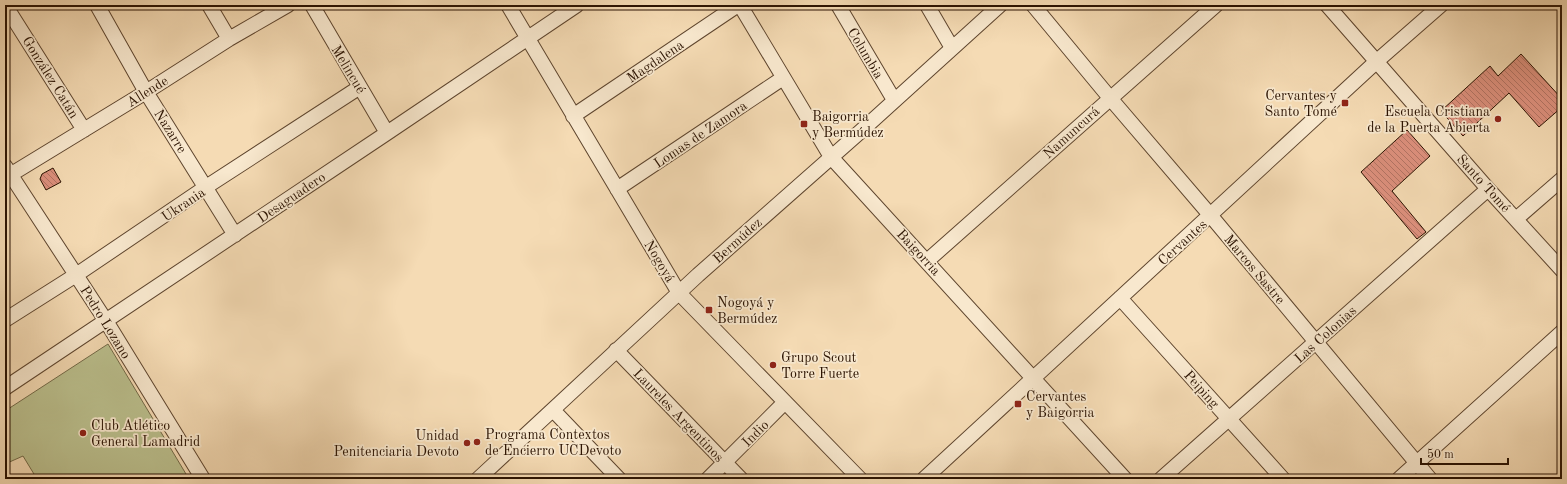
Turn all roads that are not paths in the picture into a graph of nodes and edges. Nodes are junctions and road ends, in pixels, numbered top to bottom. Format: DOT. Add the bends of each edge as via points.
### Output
graph roads {
  1 [pos="5,5"];
  2 [pos="97,5"];
  3 [pos="209,5"];
  4 [pos="288,5"];
  5 [pos="312,5"];
  6 [pos="508,5"];
  7 [pos="577,5"];
  8 [pos="739,5"];
  9 [pos="838,5"];
  10 [pos="927,5"];
  11 [pos="1000,5"];
  12 [pos="1033,5"];
  13 [pos="1216,5"];
  14 [pos="1327,5"];
  15 [pos="1441,5"];
  16 [pos="527,38"];
  17 [pos="230,39"];
  18 [pos="952,48"];
  19 [pos="1377,61"];
  20 [pos="783,78"];
  21 [pos="360,87"];
  22 [pos="146,92"];
  23 [pos="1110,98"];
  24 [pos="894,100"];
  25 [pos="573,116"];
  26 [pos="84,130"];
  27 [pos="387,133"];
  28 [pos="831,157"];
  29 [pos="7,173"];
  30 [pos="1562,179"];
  31 [pos="206,187"];
  32 [pos="1488,188"];
  33 [pos="616,189"];
  34 [pos="1211,216"];
  35 [pos="1516,219"];
  36 [pos="235,235"];
  37 [pos="927,261"];
  38 [pos="1562,270"];
  39 [pos="76,275"];
  40 [pos="679,293"];
  41 [pos="1120,298"];
  42 [pos="5,320"];
  43 [pos="106,321"];
  44 [pos="1562,332"];
  45 [pos="1315,342"];
  46 [pos="616,350"];
  47 [pos="1033,379"];
  48 [pos="5,388"];
  49 [pos="785,402"];
  50 [pos="553,410"];
  51 [pos="1229,419"];
  52 [pos="726,463"];
  53 [pos="1416,463"];
  54 [pos="203,479"];
  55 [pos="478,479"];
  56 [pos="619,479"];
  57 [pos="708,479"];
  58 [pos="741,479"];
  59 [pos="860,479"];
  60 [pos="924,479"];
  61 [pos="1125,479"];
  62 [pos="1161,479"];
  63 [pos="1283,479"];
  64 [pos="1399,479"];
  65 [pos="1430,479"];
  1 -- 26 [label="street, González Catán"];
  2 -- 22 [label="street, Nazarre"];
  3 -- 17 [label="street"];
  4 -- 17 [label="street, Allende"];
  5 -- 21 [label="street, Melincué"];
  6 -- 16 [label="street, Nogoyá"];
  7 -- 16 [label="street, Desaguadero"];
  8 -- 20 [label="street, Baigorria"];
  8 -- 25 [label="street, Magdalena"];
  9 -- 24 [label="street, Columbia"];
  10 -- 18 [label="street"];
  11 -- 18 [label="street, Bermúdez"];
  12 -- 23 [label="street, Marcos Sastre"];
  13 -- 23 [label="street, Namuncurá"];
  14 -- 19 [label="street, Santo Tomé"];
  15 -- 19 [label="street, Cervantes"];
  16 -- 25 [label="street, Nogoyá"];
  16 -- 27 [label="street, Desaguadero"];
  17 -- 22 [label="street, Allende"];
  18 -- 24 [label="street, Bermúdez"];
  19 -- 32 [label="street, Santo Tomé"];
  19 -- 34 [label="street, Cervantes"];
  20 -- 28 [label="street, Baigorria"];
  20 -- 33 [label="street, Lomas de Zamora"];
  21 -- 27 [label="street, Melincué"];
  21 -- 31 [label="street, Ukrania"];
  22 -- 26 [label="street, Allende"];
  22 -- 31 [label="street, Nazarre"];
  23 -- 34 [label="street, Marcos Sastre"];
  23 -- 37 [label="street, Namuncurá"];
  24 -- 28 [label="street, Bermúdez"];
  25 -- 33 [label="street, Nogoyá"];
  26 -- 29 [label="street, Allende"];
  27 -- 36 [label="street, Desaguadero"];
  28 -- 37 [label="street, Baigorria"];
  28 -- 40 [label="street, Bermúdez"];
  29 -- 39 [label="street, Pedro Lozano"];
  30 -- 35 [label="street"];
  31 -- 36 [label="street, Nazarre"];
  31 -- 39 [label="street, Ukrania"];
  32 -- 35 [label="street, Santo Tomé"];
  32 -- 45 [label="street, Las Colonias"];
  33 -- 40 [label="street, Nogoyá"];
  34 -- 41 [label="street, Cervantes"];
  34 -- 45 [label="street, Marcos Sastre"];
  35 -- 38 [label="street, Santo Tomé"];
  36 -- 43 [label="street, Desaguadero"];
  37 -- 47 [label="street, Baigorria"];
  39 -- 42 [label="street, Ukrania"];
  39 -- 43 [label="street, Pedro Lozano"];
  40 -- 46 [label="street, Bermúdez"];
  40 -- 49 [label="street, Nogoyá"];
  41 -- 47 [label="street, Cervantes"];
  41 -- 51 [label="street, Peiping"];
  43 -- 48 [label="street, Desaguadero"];
  43 -- 54 [label="street, Pedro Lozano"];
  44 -- 53 [label="street"];
  45 -- 51 [label="street, Las Colonias"];
  45 -- 53 [label="street, Marcos Sastre"];
  46 -- 50 [label="street, Bermúdez"];
  46 -- 52 [label="street, Laureles Argentinos"];
  47 -- 60 [label="street, Cervantes"];
  47 -- 61 [label="street, Baigorria"];
  49 -- 52 [label="street, Indio"];
  49 -- 59 [label="street, Nogoyá"];
  50 -- 55 [label="street, Bermúdez"];
  50 -- 56 [label="street"];
  51 -- 62 [label="street, Las Colonias"];
  51 -- 63 [label="street, Peiping"];
  52 -- 57 [label="street, Indio"];
  52 -- 58 [label="street, Laureles Argentinos"];
  53 -- 64 [label="street"];
  53 -- 65 [label="street, Marcos Sastre"];
}
